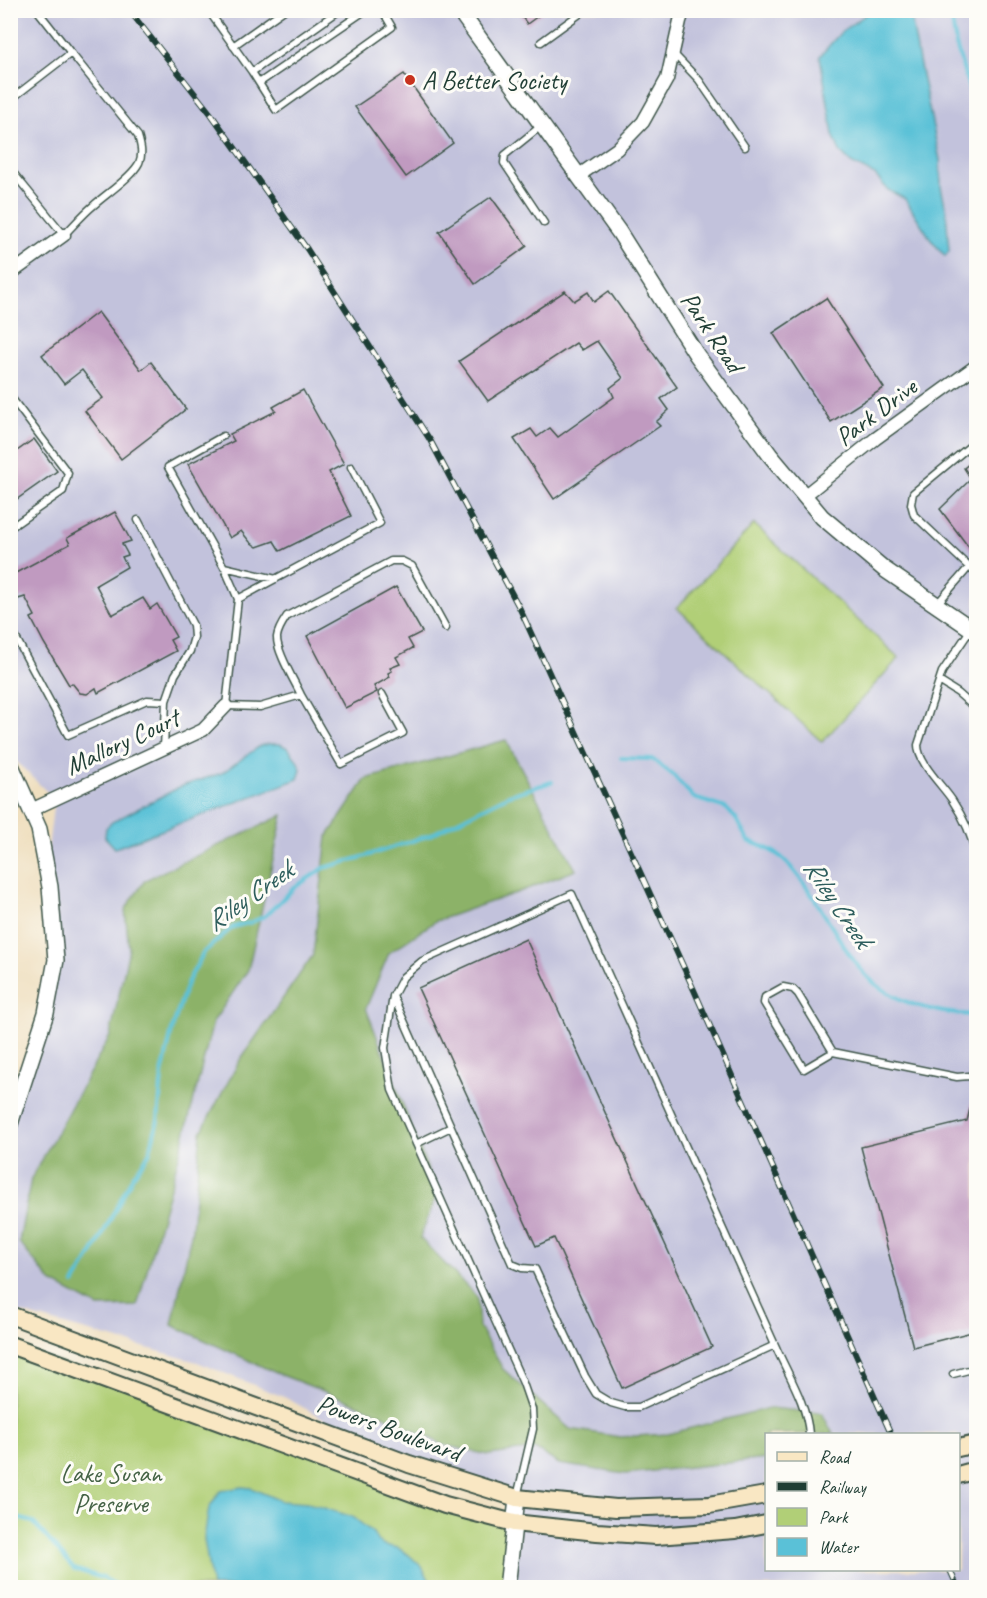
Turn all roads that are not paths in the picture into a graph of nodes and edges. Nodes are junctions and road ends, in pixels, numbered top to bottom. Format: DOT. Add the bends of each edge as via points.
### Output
graph roads {
  1 [pos="37,10"];
  2 [pos="208,10"];
  3 [pos="284,10"];
  4 [pos="340,10"];
  5 [pos="366,10"];
  6 [pos="382,10"];
  7 [pos="459,10"];
  8 [pos="585,10"];
  9 [pos="684,10"];
  10 [pos="541,42"];
  11 [pos="233,46"];
  12 [pos="71,52"];
  13 [pos="673,53"];
  14 [pos="252,72"];
  15 [pos="259,83"];
  16 [pos="10,100"];
  17 [pos="542,126"];
  18 [pos="745,147"];
  19 [pos="10,169"];
  20 [pos="578,176"];
  21 [pos="544,224"];
  22 [pos="64,235"];
  23 [pos="10,274"];
  24 [pos="976,366"];
  25 [pos="10,396"];
  26 [pos="223,436"];
  27 [pos="976,441"];
  28 [pos="351,466"];
  29 [pos="804,496"];
  30 [pos="138,520"];
  31 [pos="10,528"];
  32 [pos="224,567"];
  33 [pos="969,567"];
  34 [pos="976,573"];
  35 [pos="276,579"];
  36 [pos="238,598"];
  37 [pos="937,604"];
  38 [pos="10,627"];
  39 [pos="446,628"];
  40 [pos="974,630"];
  41 [pos="939,681"];
  42 [pos="382,694"];
  43 [pos="301,695"];
  44 [pos="166,701"];
  45 [pos="226,706"];
  46 [pos="976,709"];
  47 [pos="164,749"];
  48 [pos="10,763"];
  49 [pos="30,810"];
  50 [pos="976,856"];
  51 [pos="393,996"];
  52 [pos="833,1052"];
  53 [pos="976,1078"];
  54 [pos="10,1124"];
  55 [pos="451,1127"];
  56 [pos="416,1144"];
  57 [pos="10,1315"];
  58 [pos="10,1345"];
  59 [pos="774,1345"];
  60 [pos="976,1368"];
  61 [pos="953,1374"];
  62 [pos="809,1433"];
  63 [pos="976,1444"];
  64 [pos="960,1448"];
  65 [pos="976,1470"];
  66 [pos="960,1474"];
  67 [pos="765,1495"];
  68 [pos="517,1497"];
  69 [pos="514,1523"];
  70 [pos="765,1524"];
  71 [pos="507,1587"];
  1 -- 12 [label="lane"];
  2 -- 11 [label="lane"];
  3 -- 11 [label="lane"];
  4 -- 14 [label="lane"];
  5 -- 15 [label="lane"];
  6 -- 15 [label="lane" via="392,27 276,110"];
  7 -- 17 [label="street, Park Road"];
  8 -- 10 [label="lane"];
  9 -- 13 [label="street"];
  11 -- 14 [label="lane"];
  12 -- 16 [label="lane"];
  12 -- 22 [label="lane" via="138,136 142,154 133,172"];
  13 -- 18 [label="lane" via="699,80"];
  13 -- 20 [label="street" via="667,79 643,122 617,149"];
  14 -- 15 [label="lane"];
  17 -- 20 [label="street, Park Road"];
  17 -- 21 [label="lane" via="505,156 504,163"];
  19 -- 22 [label="lane"];
  20 -- 29 [label="street, Park Road" via="619,232 696,354"];
  22 -- 23 [label="street"];
  24 -- 29 [label="street, Park Drive"];
  25 -- 31 [label="lane" via="68,473 63,491"];
  26 -- 32 [label="lane" via="168,467"];
  27 -- 33 [label="lane" via="913,494 911,504 914,515"];
  28 -- 35 [label="lane" via="380,523"];
  29 -- 37 [label="street, Park Road" via="822,517 884,569"];
  30 -- 44 [label="lane" via="193,625 190,651 175,675"];
  32 -- 35 [label="lane"];
  32 -- 36 [label="lane"];
  33 -- 34 [label="lane"];
  33 -- 37 [label="lane"];
  35 -- 36 [label="lane"];
  36 -- 45 [label="lane"];
  37 -- 40 [label="street, Park Road"];
  38 -- 44 [label="lane" via="68,735 147,700"];
  39 -- 43 [label="lane" via="412,566 391,561 287,616 279,628 278,648"];
  40 -- 41 [label="lane"];
  41 -- 46 [label="lane"];
  41 -- 50 [label="lane" via="918,751 965,822"];
  42 -- 43 [label="lane" via="403,733 341,764"];
  43 -- 45 [label="lane" via="260,707"];
  44 -- 47 [label="lane"];
  45 -- 47 [label="street, Mallory Court" via="203,730"];
  47 -- 49 [label="street, Mallory Court"];
  48 -- 49 [label="street"];
  49 -- 54 [label="street" via="39,829 51,887 56,960 46,1013"];
  51 -- 55 [label="lane"];
  51 -- 56 [label="lane" via="385,1048 388,1069 392,1090"];
  51 -- 59 [label="lane" via="403,977 422,961 572,894"];
  52 -- 52 [label="lane" via="804,1069 764,1003 765,997 783,987 793,989"];
  52 -- 53 [label="lane"];
  55 -- 56 [label="lane"];
  55 -- 59 [label="lane" via="512,1264 535,1269 596,1394 625,1407 639,1407"];
  56 -- 68 [label="lane" via="532,1409 533,1429"];
  57 -- 68 [label="main road, Powers Boulevard" via="409,1464"];
  58 -- 69 [label="main road, Powers Boulevard" via="446,1505"];
  59 -- 62 [label="lane" via="803,1406"];
  60 -- 61 [label="lane"];
  63 -- 64 [label="main road"];
  65 -- 66 [label="main road"];
  67 -- 68 [label="main road, Powers Boulevard" via="709,1505 616,1508"];
  68 -- 69 [label="street"];
  69 -- 70 [label="main road, Powers Boulevard" via="656,1536"];
  69 -- 71 [label="street"];
}
